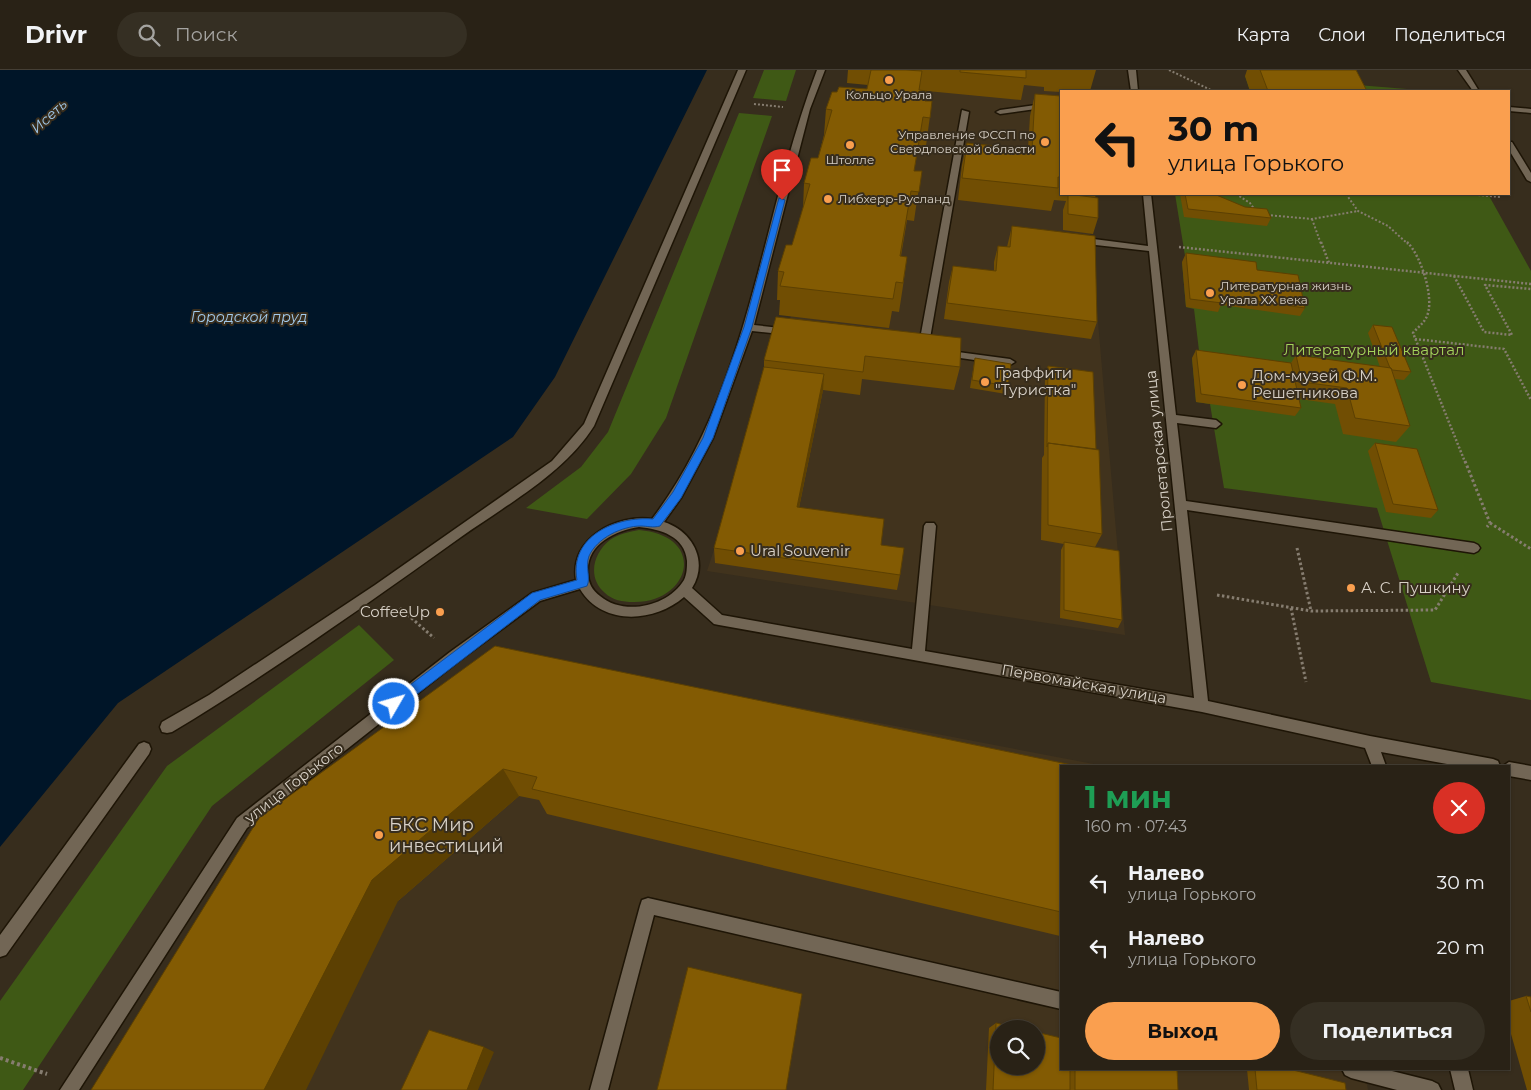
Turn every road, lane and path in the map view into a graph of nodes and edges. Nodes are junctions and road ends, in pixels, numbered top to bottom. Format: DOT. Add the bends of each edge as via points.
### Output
graph roads {
  1 [pos="742,70"];
  2 [pos="821,70"];
  3 [pos="1132,70"];
  4 [pos="1169,70"];
  5 [pos="1462,70"];
  6 [pos="1135,90"];
  7 [pos="1211,90"];
  8 [pos="1475,90"];
  9 [pos="727,102"];
  10 [pos="1060,108"];
  11 [pos="806,109"];
  12 [pos="1510,109"];
  13 [pos="1531,111"];
  14 [pos="965,112"];
  15 [pos="1000,112"];
  16 [pos="1510,146"];
  17 [pos="1531,180"];
  18 [pos="1146,195"];
  19 [pos="1238,195"];
  20 [pos="1347,195"];
  21 [pos="1475,195"];
  22 [pos="1501,198"];
  23 [pos="1358,211"];
  24 [pos="1312,219"];
  25 [pos="1072,239"];
  26 [pos="1174,246"];
  27 [pos="1153,249"];
  28 [pos="1329,263"];
  29 [pos="1424,272"];
  30 [pos="1454,276"];
  31 [pos="1531,284"];
  32 [pos="1531,289"];
  33 [pos="748,327"];
  34 [pos="799,334"];
  35 [pos="1416,339"];
  36 [pos="1010,362"];
  37 [pos="1531,400"];
  38 [pos="1171,418"];
  39 [pos="1216,424"];
  40 [pos="1180,505"];
  41 [pos="1291,521"];
  42 [pos="656,523"];
  43 [pos="1490,523"];
  44 [pos="930,526"];
  45 [pos="1474,548"];
  46 [pos="1531,550"];
  47 [pos="583,583"];
  48 [pos="378,589"];
  49 [pos="684,590"];
  50 [pos="1212,594"];
  51 [pos="1291,608"];
  52 [pos="1311,611"];
  53 [pos="918,654"];
  54 [pos="455,656"];
  55 [pos="1306,682"];
  56 [pos="1202,706"];
  57 [pos="167,727"];
  58 [pos="1370,743"];
  59 [pos="144,749"];
  60 [pos="1379,765"];
  61 [pos="1488,765"];
  62 [pos="1510,769"];
  63 [pos="1531,774"];
  64 [pos="0,949"];
  65 [pos="1060,1001"];
  66 [pos="1355,1070"];
  67 [pos="1459,1070"];
  68 [pos="69,1090"];
  69 [pos="599,1090"];
  70 [pos="1432,1090"];
  71 [pos="1464,1090"];
  1 -- 9 [label="street"];
  2 -- 11 [label="street"];
  3 -- 6 [label="street"];
  4 -- 7 [label="path"];
  5 -- 8 [label="street"];
  9 -- 11 [label="path"];
  9 -- 48 [label="street" via="589,426 556,464"];
  10 -- 15 [label="street" via="1043,106"];
  11 -- 33 [label="street"];
  12 -- 13 [label="street"];
  14 -- 36 [label="street" via="918,350"];
  16 -- 17 [label="street"];
  18 -- 27 [label="street, Пролетарская улица"];
  19 -- 24 [label="path" via="1250,203 1259,215"];
  20 -- 23 [label="path"];
  21 -- 22 [label="path"];
  23 -- 24 [label="path"];
  23 -- 29 [label="path" via="1388,226 1410,245"];
  24 -- 28 [label="path"];
  25 -- 27 [label="street"];
  26 -- 28 [label="path"];
  27 -- 38 [label="street, Пролетарская улица"];
  28 -- 29 [label="path"];
  29 -- 30 [label="path"];
  29 -- 35 [label="path" via="1430,290 1428,317 1413,333"];
  30 -- 31 [label="path"];
  30 -- 32 [label="path" via="1484,332 1512,335 1485,285"];
  33 -- 34 [label="street"];
  33 -- 42 [label="street" via="708,438 677,495"];
  35 -- 37 [label="path" via="1504,349"];
  35 -- 43 [label="path"];
  38 -- 39 [label="street"];
  38 -- 40 [label="street, Пролетарская улица"];
  40 -- 41 [label="street"];
  40 -- 56 [label="street, Пролетарская улица"];
  41 -- 45 [label="street"];
  41 -- 52 [label="path"];
  42 -- 47 [label="street" via="622,525 593,542 580,569"];
  42 -- 49 [label="street" via="683,537 691,549 693,569"];
  43 -- 45 [label="path"];
  43 -- 46 [label="path"];
  44 -- 53 [label="street"];
  45 -- 52 [label="path" via="1435,610"];
  47 -- 49 [label="street" via="590,595 603,605 637,612 655,609"];
  47 -- 54 [label="street, улица Горького" via="536,597"];
  48 -- 54 [label="path"];
  48 -- 57 [label="street"];
  49 -- 53 [label="street, Первомайская улица" via="718,620"];
  50 -- 51 [label="path"];
  51 -- 52 [label="path"];
  51 -- 55 [label="path"];
  53 -- 56 [label="street, Первомайская улица"];
  54 -- 68 [label="street, улица Горького" via="242,823"];
  56 -- 58 [label="street, Первомайская улица"];
  58 -- 60 [label="street"];
  58 -- 61 [label="street, Первомайская улица"];
  59 -- 64 [label="street"];
  62 -- 63 [label="street"];
  65 -- 69 [label="street" via="648,906"];
  66 -- 70 [label="street"];
  67 -- 71 [label="street"];
}
